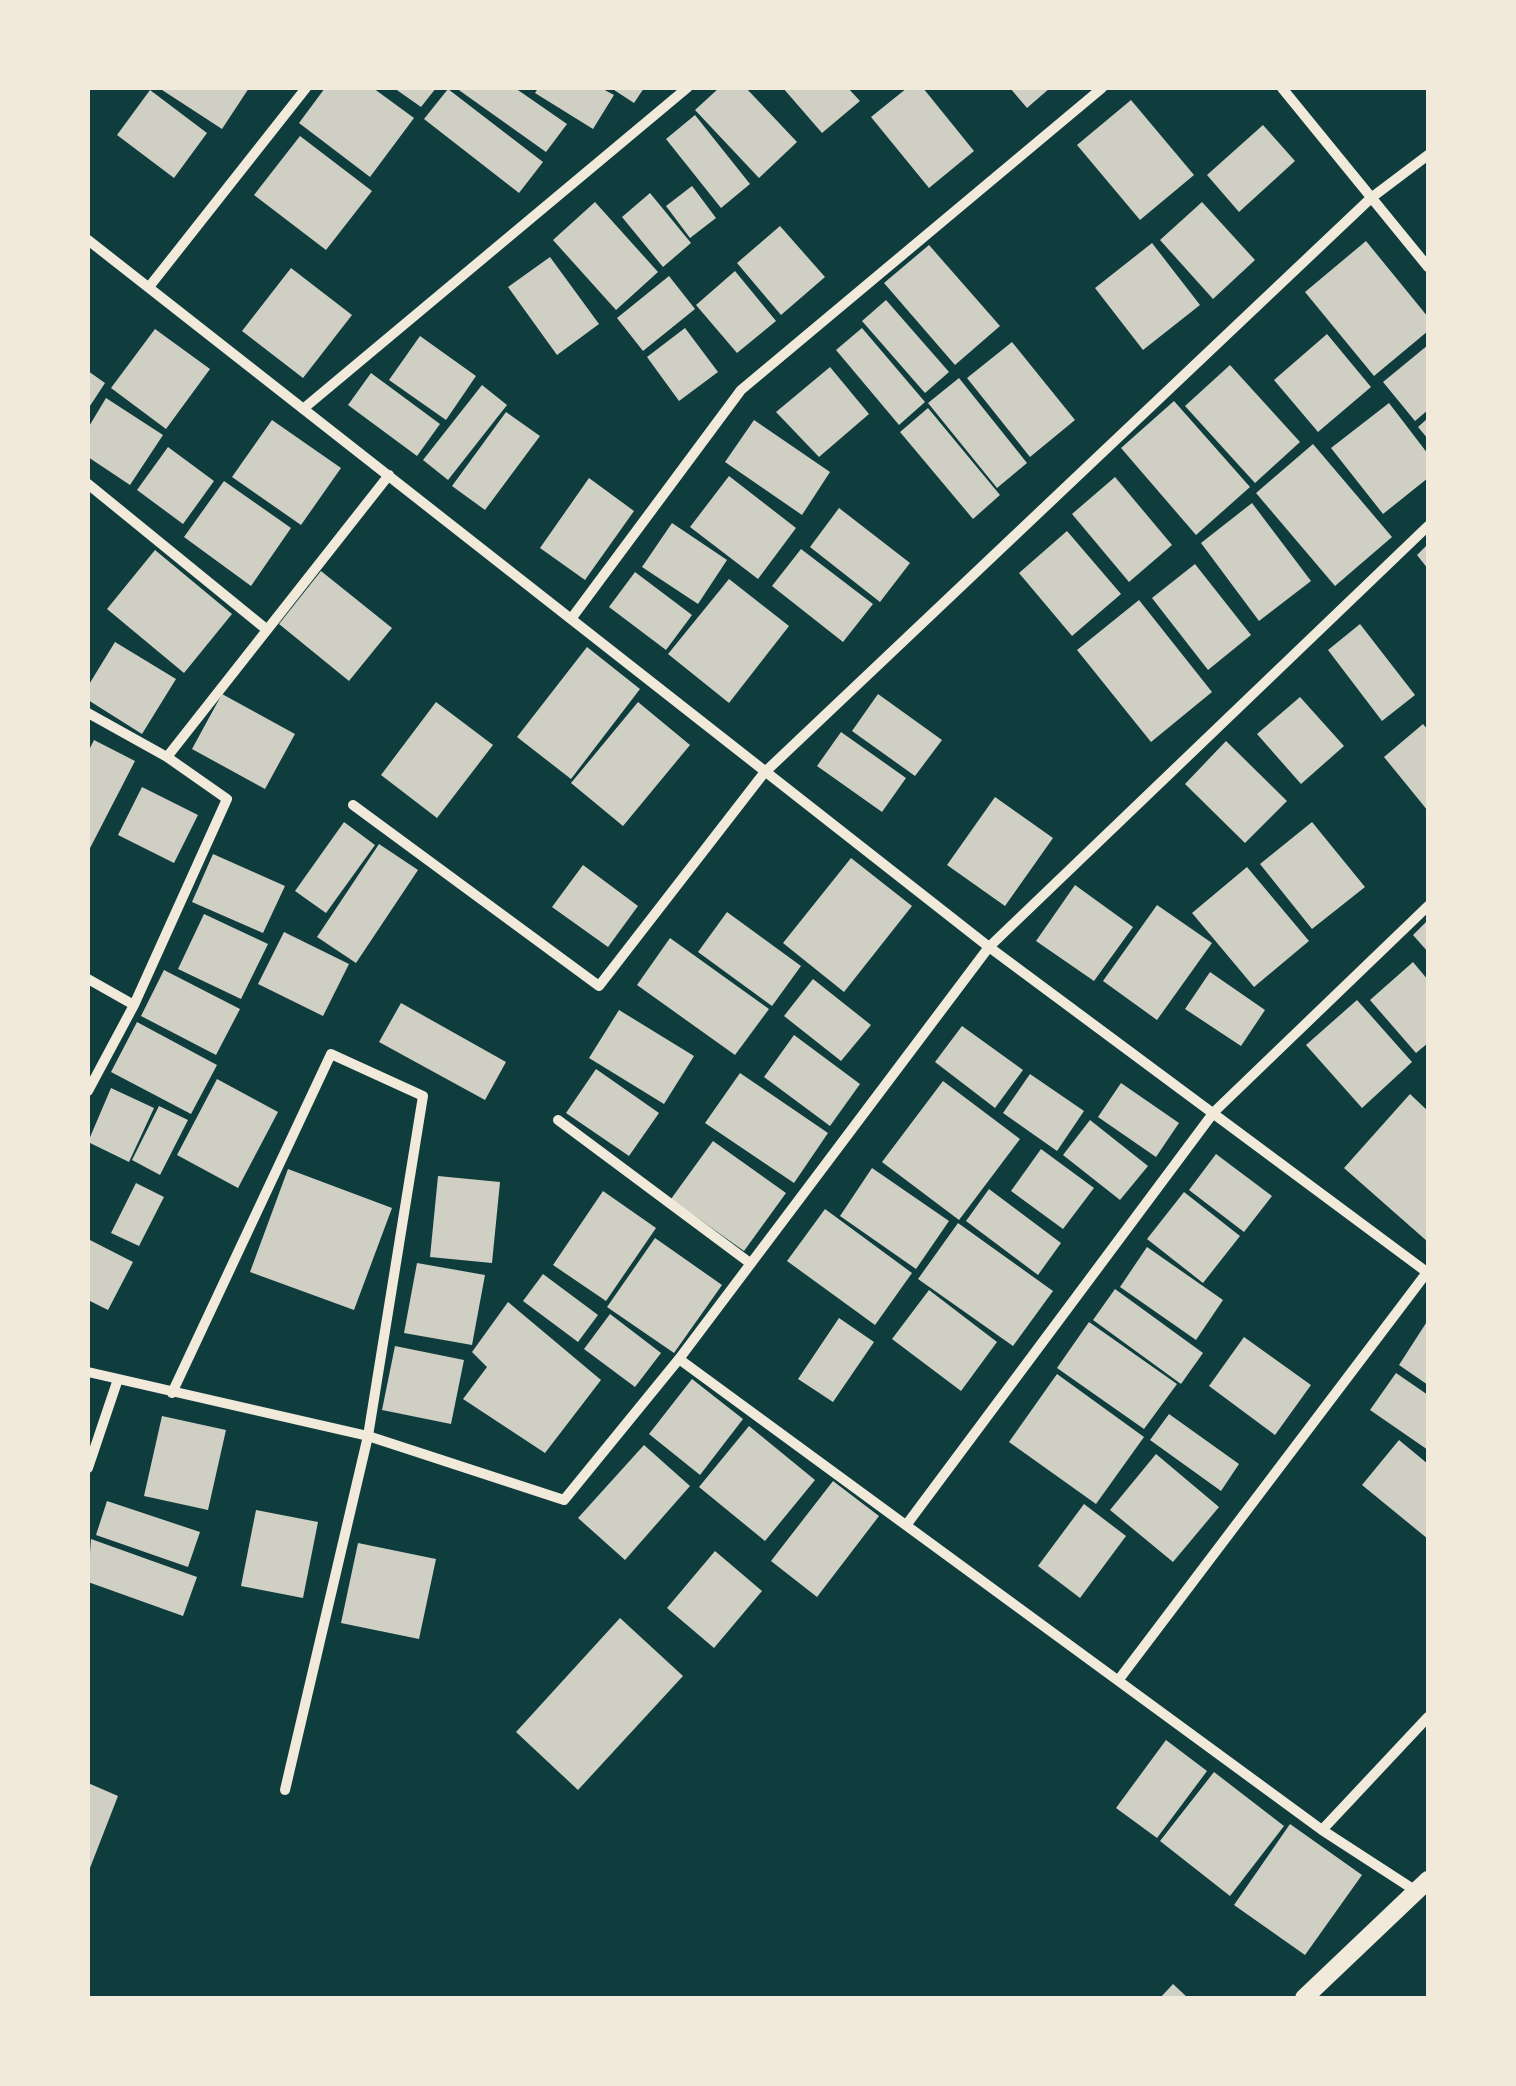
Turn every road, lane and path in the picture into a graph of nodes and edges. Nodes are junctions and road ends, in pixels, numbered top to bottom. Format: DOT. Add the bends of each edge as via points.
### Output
graph roads {
  1 [pos="306,88"];
  2 [pos="687,88"];
  3 [pos="1102,88"];
  4 [pos="1282,88"];
  5 [pos="1428,154"];
  6 [pos="1371,198"];
  7 [pos="88,240"];
  8 [pos="1428,267"];
  9 [pos="149,287"];
  10 [pos="303,409"];
  11 [pos="389,475"];
  12 [pos="88,484"];
  13 [pos="1428,526"];
  14 [pos="571,619"];
  15 [pos="266,629"];
  16 [pos="88,712"];
  17 [pos="167,757"];
  18 [pos="764,772"];
  19 [pos="352,805"];
  20 [pos="1428,906"];
  21 [pos="989,947"];
  22 [pos="88,980"];
  23 [pos="134,1005"];
  24 [pos="88,1091"];
  25 [pos="1214,1112"];
  26 [pos="558,1120"];
  27 [pos="750,1264"];
  28 [pos="1428,1272"];
  29 [pos="678,1359"];
  30 [pos="88,1372"];
  31 [pos="118,1378"];
  32 [pos="172,1393"];
  33 [pos="368,1436"];
  34 [pos="88,1468"];
  35 [pos="907,1524"];
  36 [pos="1120,1678"];
  37 [pos="1428,1716"];
  38 [pos="285,1790"];
  39 [pos="1322,1830"];
  40 [pos="1422,1886"];
  41 [pos="1304,1998"];
  1 -- 9 [label="street"];
  2 -- 10 [label="street"];
  3 -- 14 [label="street" via="741,390"];
  4 -- 6 [label="street"];
  5 -- 6 [label="street"];
  6 -- 8 [label="street"];
  6 -- 18 [label="street"];
  7 -- 9 [label="street"];
  9 -- 10 [label="street"];
  10 -- 11 [label="street"];
  11 -- 14 [label="street"];
  11 -- 15 [label="street"];
  12 -- 15 [label="street"];
  13 -- 21 [label="street"];
  14 -- 18 [label="street"];
  15 -- 17 [label="street"];
  16 -- 17 [label="street"];
  17 -- 23 [label="street" via="228,799"];
  18 -- 19 [label="street" via="599,986"];
  18 -- 21 [label="street"];
  20 -- 25 [label="street"];
  21 -- 25 [label="street"];
  21 -- 27 [label="street"];
  22 -- 23 [label="street"];
  23 -- 24 [label="street"];
  25 -- 28 [label="street"];
  25 -- 35 [label="street"];
  26 -- 27 [label="street"];
  27 -- 29 [label="street"];
  28 -- 36 [label="street"];
  29 -- 33 [label="street" via="564,1500"];
  29 -- 35 [label="street"];
  30 -- 31 [label="street"];
  31 -- 32 [label="street"];
  31 -- 34 [label="street"];
  32 -- 33 [label="street"];
  32 -- 33 [label="street" via="330,1054 422,1096"];
  33 -- 38 [label="street"];
  35 -- 36 [label="street"];
  36 -- 39 [label="street"];
  37 -- 39 [label="street"];
  39 -- 40 [label="street"];
  40 -- 41 [label="street"];
}
